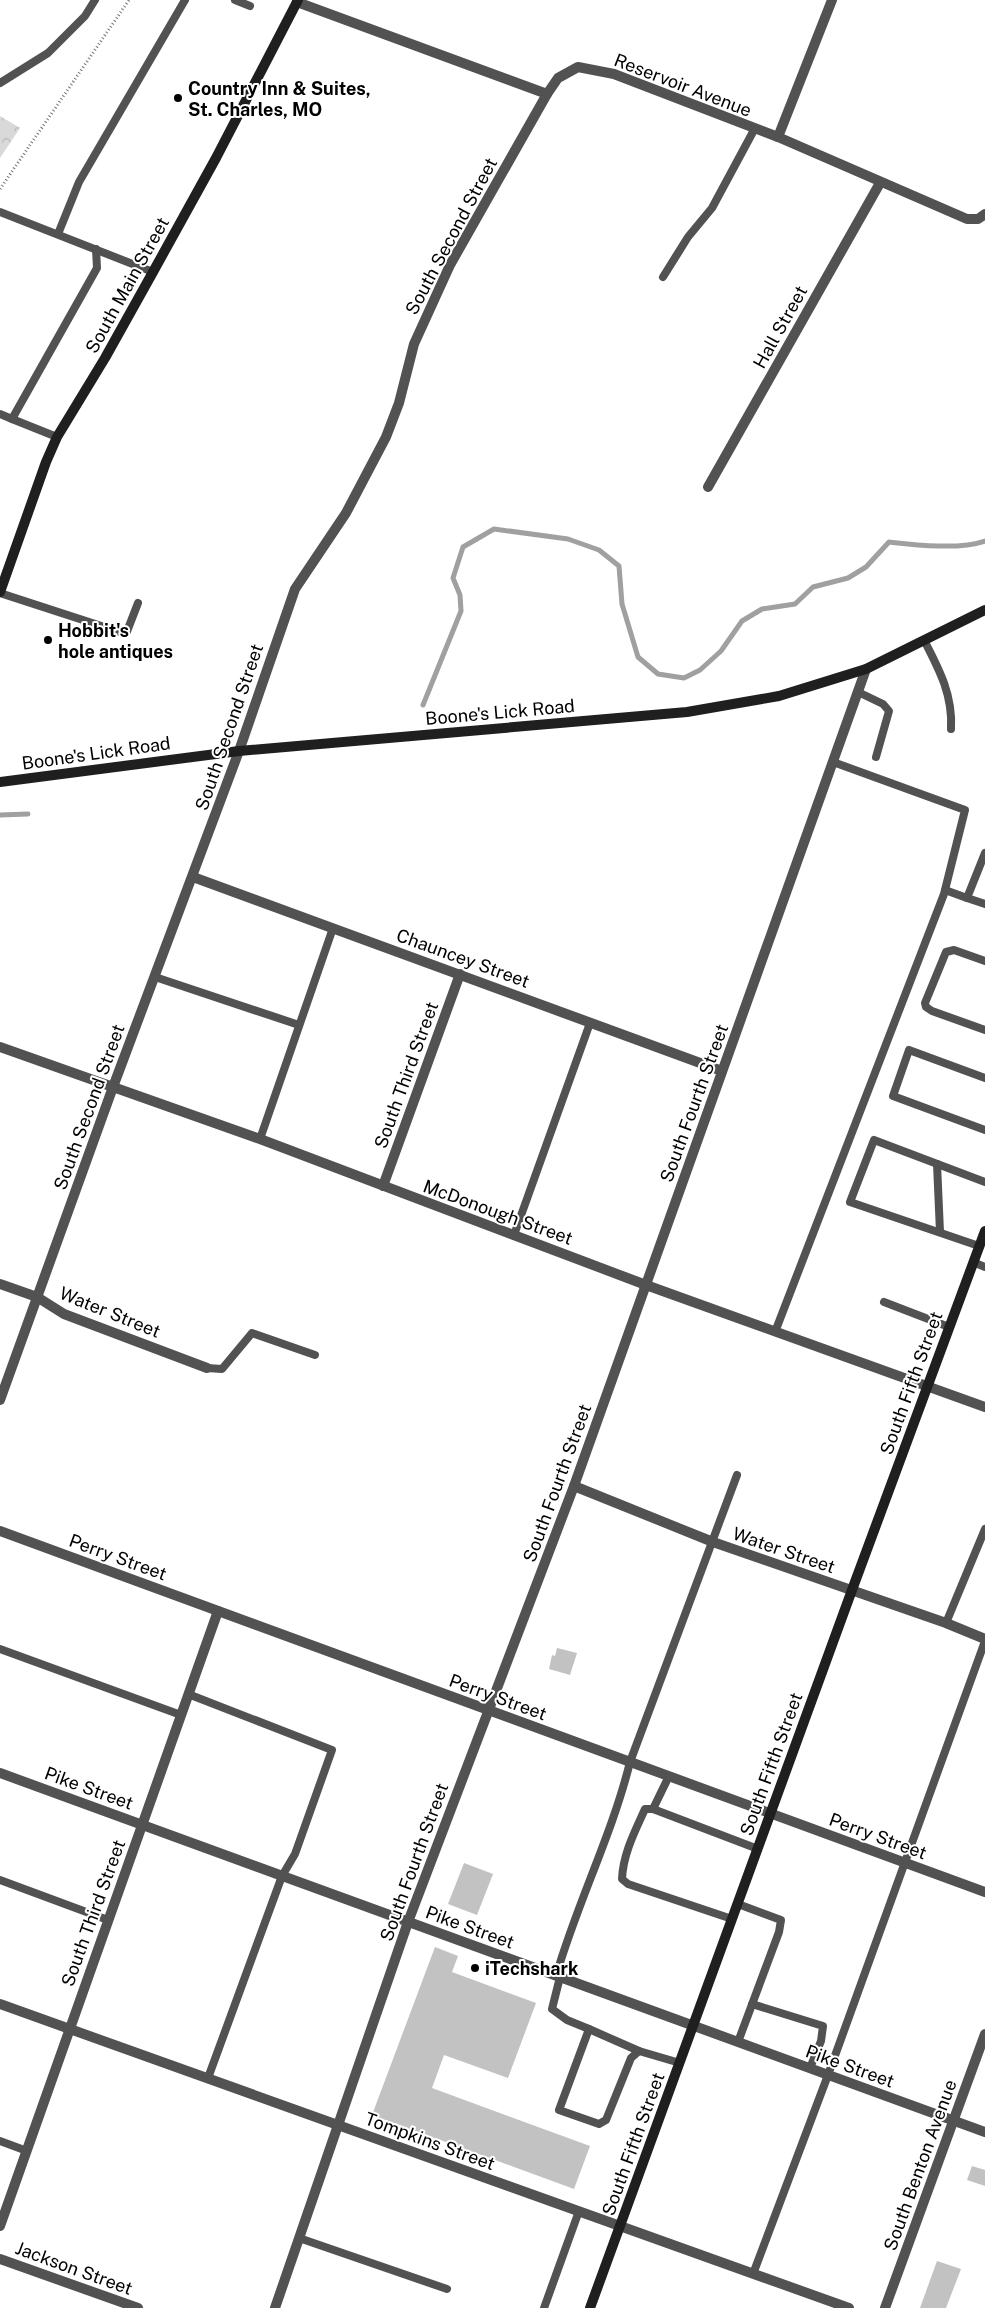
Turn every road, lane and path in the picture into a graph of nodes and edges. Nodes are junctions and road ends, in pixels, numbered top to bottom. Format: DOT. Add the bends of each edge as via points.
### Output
graph roads {
  1 [pos="95,0"];
  2 [pos="129,0"];
  3 [pos="185,0"];
  4 [pos="235,0"];
  5 [pos="832,0"];
  6 [pos="297,1"];
  7 [pos="250,6"];
  8 [pos="0,83"];
  9 [pos="547,94"];
  10 [pos="754,130"];
  11 [pos="778,138"];
  12 [pos="880,183"];
  13 [pos="0,190"];
  14 [pos="0,212"];
  15 [pos="982,216"];
  16 [pos="58,234"];
  17 [pos="96,250"];
  18 [pos="153,272"];
  19 [pos="663,277"];
  20 [pos="0,414"];
  21 [pos="12,418"];
  22 [pos="57,437"];
  23 [pos="708,487"];
  24 [pos="0,592"];
  25 [pos="138,603"];
  26 [pos="984,613"];
  27 [pos="924,640"];
  28 [pos="866,669"];
  29 [pos="858,692"];
  30 [pos="951,729"];
  31 [pos="239,751"];
  32 [pos="876,757"];
  33 [pos="833,762"];
  34 [pos="0,782"];
  35 [pos="985,852"];
  36 [pos="193,877"];
  37 [pos="945,890"];
  38 [pos="967,898"];
  39 [pos="985,904"];
  40 [pos="334,928"];
  41 [pos="985,961"];
  42 [pos="460,974"];
  43 [pos="155,977"];
  44 [pos="590,1023"];
  45 [pos="298,1025"];
  46 [pos="985,1030"];
  47 [pos="0,1047"];
  48 [pos="722,1072"];
  49 [pos="985,1078"];
  50 [pos="113,1087"];
  51 [pos="985,1130"];
  52 [pos="260,1139"];
  53 [pos="937,1164"];
  54 [pos="985,1182"];
  55 [pos="383,1186"];
  56 [pos="985,1231"];
  57 [pos="940,1232"];
  58 [pos="514,1235"];
  59 [pos="979,1246"];
  60 [pos="972,1262"];
  61 [pos="985,1266"];
  62 [pos="0,1284"];
  63 [pos="646,1285"];
  64 [pos="37,1297"];
  65 [pos="884,1302"];
  66 [pos="949,1327"];
  67 [pos="775,1332"];
  68 [pos="315,1355"];
  69 [pos="207,1368"];
  70 [pos="928,1387"];
  71 [pos="0,1400"];
  72 [pos="985,1407"];
  73 [pos="737,1475"];
  74 [pos="574,1486"];
  75 [pos="985,1529"];
  76 [pos="0,1531"];
  77 [pos="713,1542"];
  78 [pos="852,1590"];
  79 [pos="218,1611"];
  80 [pos="946,1623"];
  81 [pos="985,1640"];
  82 [pos="0,1648"];
  83 [pos="188,1694"];
  84 [pos="488,1710"];
  85 [pos="181,1715"];
  86 [pos="630,1762"];
  87 [pos="0,1773"];
  88 [pos="668,1776"];
  89 [pos="653,1809"];
  90 [pos="770,1814"];
  91 [pos="142,1825"];
  92 [pos="758,1849"];
  93 [pos="905,1863"];
  94 [pos="282,1876"];
  95 [pos="0,1880"];
  96 [pos="985,1892"];
  97 [pos="738,1904"];
  98 [pos="732,1919"];
  99 [pos="108,1920"];
  100 [pos="408,1922"];
  101 [pos="558,1976"];
  102 [pos="0,2004"];
  103 [pos="752,2004"];
  104 [pos="694,2026"];
  105 [pos="70,2029"];
  106 [pos="589,2029"];
  107 [pos="985,2034"];
  108 [pos="738,2042"];
  109 [pos="639,2050"];
  110 [pos="680,2063"];
  111 [pos="810,2068"];
  112 [pos="828,2075"];
  113 [pos="208,2078"];
  114 [pos="954,2120"];
  115 [pos="339,2125"];
  116 [pos="985,2132"];
  117 [pos="0,2142"];
  118 [pos="27,2151"];
  119 [pos="579,2211"];
  120 [pos="0,2226"];
  121 [pos="621,2226"];
  122 [pos="299,2238"];
  123 [pos="0,2259"];
  124 [pos="753,2274"];
  125 [pos="447,2289"];
  126 [pos="138,2308"];
  127 [pos="275,2308"];
  128 [pos="544,2308"];
  129 [pos="590,2308"];
  130 [pos="849,2308"];
  131 [pos="885,2308"];
  1 -- 8 [label="lane" via="85,16 48,54"];
  2 -- 13 [label="path"];
  3 -- 16 [label="lane" via="78,182"];
  4 -- 7 [label="lane"];
  5 -- 11 [label="street"];
  6 -- 9 [label="street"];
  6 -- 18 [label="street, South Main Street"];
  9 -- 10 [label="street, Reservoir Avenue" via="558,78 578,66 614,74"];
  9 -- 31 [label="street, South Second Street" via="450,265 414,344 399,403 386,437 346,513 295,589"];
  10 -- 11 [label="street, Reservoir Avenue"];
  10 -- 19 [label="lane" via="712,208 688,237"];
  11 -- 12 [label="street, Reservoir Avenue"];
  12 -- 15 [label="street, Reservoir Avenue" via="967,219"];
  12 -- 23 [label="street, Hall Street"];
  14 -- 16 [label="lane"];
  16 -- 17 [label="lane"];
  17 -- 18 [label="lane"];
  17 -- 21 [label="lane" via="97,268"];
  18 -- 22 [label="street, South Main Street"];
  20 -- 21 [label="lane"];
  21 -- 22 [label="lane"];
  22 -- 24 [label="street, South Main Street"];
  24 -- 25 [label="lane" via="126,634"];
  26 -- 27 [label="street, Boone's Lick Road"];
  27 -- 28 [label="street, Boone's Lick Road"];
  27 -- 30 [label="lane" via="945,681 952,712"];
  28 -- 29 [label="street, South Fourth Street"];
  28 -- 31 [label="street, Boone's Lick Road" via="779,696 687,712"];
  29 -- 32 [label="lane" via="883,704 889,711"];
  29 -- 33 [label="street, South Fourth Street"];
  31 -- 34 [label="street, Boone's Lick Road"];
  31 -- 36 [label="street, South Second Street"];
  33 -- 37 [label="lane" via="965,810"];
  33 -- 48 [label="street, South Fourth Street"];
  35 -- 38 [label="lane"];
  36 -- 40 [label="street, Chauncey Street"];
  36 -- 43 [label="street, South Second Street"];
  37 -- 38 [label="lane"];
  37 -- 67 [label="lane"];
  38 -- 39 [label="lane"];
  40 -- 42 [label="street, Chauncey Street"];
  40 -- 45 [label="lane"];
  41 -- 46 [label="lane" via="954,950 946,952 925,1003 926,1008 932,1011"];
  42 -- 44 [label="street, Chauncey Street"];
  42 -- 55 [label="street, South Third Street"];
  43 -- 45 [label="lane"];
  43 -- 50 [label="street, South Second Street"];
  44 -- 48 [label="street, Chauncey Street"];
  44 -- 58 [label="lane"];
  45 -- 52 [label="lane"];
  47 -- 50 [label="street, McDonough Street"];
  48 -- 63 [label="street, South Fourth Street"];
  49 -- 51 [label="lane" via="909,1050 893,1096"];
  50 -- 52 [label="street, McDonough Street"];
  50 -- 64 [label="street, South Second Street"];
  52 -- 55 [label="street, McDonough Street"];
  53 -- 54 [label="lane"];
  53 -- 57 [label="lane"];
  53 -- 57 [label="lane" via="874,1140 850,1202"];
  55 -- 58 [label="street, McDonough Street"];
  56 -- 59 [label="street, South Fifth Street"];
  57 -- 59 [label="lane"];
  58 -- 63 [label="street, McDonough Street"];
  59 -- 60 [label="street, South Fifth Street"];
  60 -- 61 [label="lane"];
  60 -- 66 [label="street, South Fifth Street"];
  62 -- 64 [label="street, Water Street"];
  63 -- 67 [label="street, McDonough Street"];
  63 -- 74 [label="street, South Fourth Street"];
  64 -- 69 [label="street, Water Street" via="64,1314"];
  64 -- 71 [label="street, South Second Street"];
  65 -- 66 [label="lane"];
  66 -- 70 [label="street, South Fifth Street"];
  67 -- 70 [label="street, McDonough Street"];
  68 -- 69 [label="lane" via="252,1333 222,1369"];
  70 -- 72 [label="street, McDonough Street"];
  70 -- 78 [label="street, South Fifth Street"];
  73 -- 77 [label="lane"];
  74 -- 77 [label="street, Water Street"];
  74 -- 84 [label="street, South Fourth Street"];
  75 -- 80 [label="lane"];
  76 -- 79 [label="street, Perry Street"];
  77 -- 78 [label="street, Water Street"];
  77 -- 86 [label="lane"];
  78 -- 80 [label="street, Water Street"];
  78 -- 90 [label="street, South Fifth Street"];
  79 -- 83 [label="street, South Third Street"];
  79 -- 84 [label="street, Perry Street"];
  80 -- 81 [label="street, Water Street"];
  81 -- 93 [label="lane"];
  82 -- 85 [label="lane"];
  83 -- 85 [label="street, South Third Street"];
  83 -- 94 [label="lane" via="332,1750 295,1854"];
  84 -- 86 [label="street, Perry Street"];
  84 -- 100 [label="street, South Fourth Street"];
  85 -- 91 [label="street, South Third Street"];
  86 -- 88 [label="street, Perry Street"];
  86 -- 101 [label="lane" via="622,1792 568,1935"];
  87 -- 91 [label="street, Pike Street"];
  88 -- 89 [label="lane"];
  88 -- 90 [label="street, Perry Street"];
  89 -- 92 [label="lane"];
  89 -- 98 [label="lane" via="644,1810 622,1867 622,1878 628,1884"];
  90 -- 92 [label="street, South Fifth Street"];
  90 -- 93 [label="street, Perry Street"];
  91 -- 94 [label="street, Pike Street"];
  91 -- 99 [label="street, South Third Street"];
  92 -- 97 [label="street, South Fifth Street"];
  93 -- 96 [label="street, Perry Street"];
  93 -- 112 [label="lane"];
  94 -- 100 [label="street, Pike Street"];
  94 -- 113 [label="lane"];
  95 -- 99 [label="lane"];
  97 -- 98 [label="street, South Fifth Street"];
  97 -- 103 [label="lane" via="781,1920"];
  98 -- 104 [label="street, South Fifth Street"];
  99 -- 105 [label="street, South Third Street"];
  100 -- 101 [label="street, Pike Street"];
  100 -- 115 [label="street, South Fourth Street"];
  101 -- 104 [label="street, Pike Street"];
  101 -- 106 [label="lane" via="552,2009 567,2020"];
  102 -- 105 [label="street, Tompkins Street"];
  103 -- 108 [label="lane"];
  103 -- 111 [label="lane" via="823,2026 821,2041"];
  104 -- 108 [label="street, Pike Street"];
  104 -- 110 [label="street, South Fifth Street"];
  105 -- 113 [label="street, Tompkins Street"];
  105 -- 118 [label="street, South Third Street"];
  106 -- 109 [label="lane"];
  106 -- 109 [label="lane" via="559,2110 599,2124 606,2120 631,2058"];
  107 -- 114 [label="street, South Benton Avenue"];
  108 -- 111 [label="street, Pike Street"];
  109 -- 110 [label="lane"];
  110 -- 121 [label="street, South Fifth Street"];
  111 -- 112 [label="street, Pike Street"];
  112 -- 114 [label="street, Pike Street"];
  112 -- 124 [label="lane"];
  113 -- 115 [label="street, Tompkins Street"];
  114 -- 116 [label="street, Pike Street"];
  114 -- 131 [label="street, South Benton Avenue"];
  115 -- 119 [label="street, Tompkins Street"];
  115 -- 122 [label="street, South Fourth Street"];
  117 -- 118 [label="lane"];
  118 -- 120 [label="street, South Third Street"];
  119 -- 121 [label="street, Tompkins Street"];
  119 -- 128 [label="lane"];
  121 -- 124 [label="street, Tompkins Street"];
  121 -- 129 [label="street, South Fifth Street"];
  122 -- 125 [label="lane"];
  122 -- 127 [label="street, South Fourth Street"];
  123 -- 126 [label="street, Jackson Street"];
  124 -- 130 [label="street, Tompkins Street"];
}
